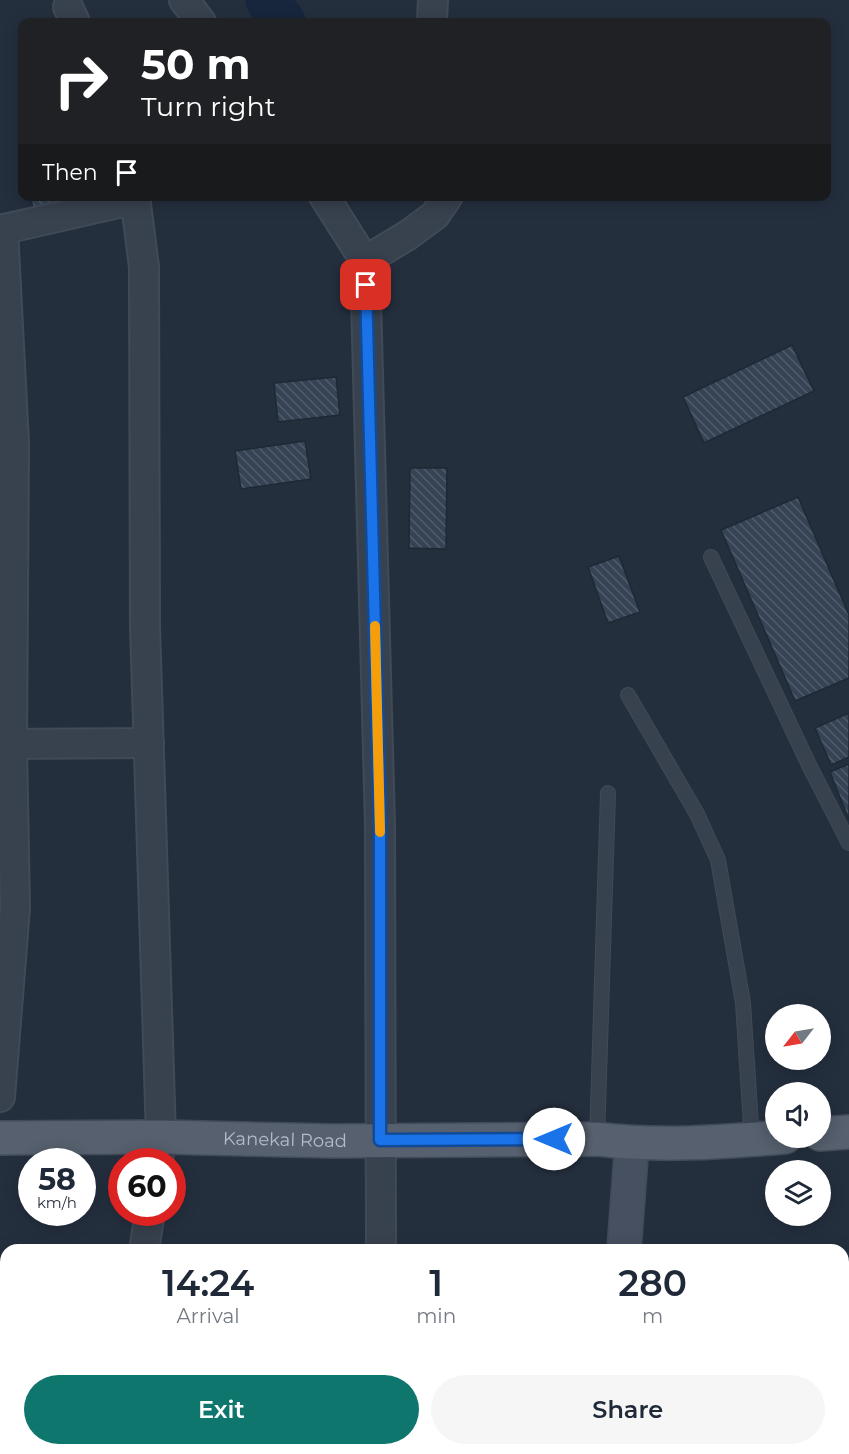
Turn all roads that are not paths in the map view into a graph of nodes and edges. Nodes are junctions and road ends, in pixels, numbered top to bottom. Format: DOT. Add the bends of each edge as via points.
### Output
graph roads {
  1 [pos="184,0"];
  2 [pos="433,0"];
  3 [pos="198,18"];
  4 [pos="432,18"];
  5 [pos="123,201"];
  6 [pos="135,201"];
  7 [pos="327,201"];
  8 [pos="441,206"];
  9 [pos="2,230"];
  10 [pos="365,261"];
  11 [pos="711,557"];
  12 [pos="628,694"];
  13 [pos="149,743"];
  14 [pos="6,744"];
  15 [pos="608,793"];
  16 [pos="849,843"];
  17 [pos="0,1097"];
  18 [pos="849,1132"];
  19 [pos="831,1133"];
  20 [pos="0,1138"];
  21 [pos="597,1139"];
  22 [pos="765,1139"];
  23 [pos="380,1140"];
  24 [pos="752,1140"];
  25 [pos="632,1143"];
  26 [pos="145,1148"];
  27 [pos="160,1148"];
  28 [pos="184,1148"];
  29 [pos="148,1226"];
  30 [pos="145,1244"];
  31 [pos="381,1244"];
  32 [pos="624,1244"];
  1 -- 3 [label="street"];
  2 -- 4 [label="street"];
  5 -- 9 [label="street"];
  6 -- 13 [label="street" via="144,267"];
  7 -- 10 [label="street"];
  8 -- 10 [label="street" via="408,235"];
  9 -- 14 [label="street" via="14,443"];
  10 -- 23 [label="street" via="380,826"];
  11 -- 16 [label="lane" via="808,765"];
  12 -- 24 [label="lane" via="697,814 718,860 743,1003"];
  13 -- 14 [label="street"];
  13 -- 27 [label="street"];
  14 -- 17 [label="street" via="15,908"];
  15 -- 21 [label="lane"];
  18 -- 19 [label="main road"];
  20 -- 26 [label="main road, Kanekal Road"];
  21 -- 23 [label="main road, Kanekal Road"];
  21 -- 25 [label="main road, Kanekal Road"];
  22 -- 24 [label="main road, Kanekal Road"];
  23 -- 28 [label="main road, Kanekal Road"];
  23 -- 31 [label="street"];
  24 -- 25 [label="main road, Kanekal Road"];
  25 -- 32 [label="street"];
  29 -- 30 [label="street"];
}
